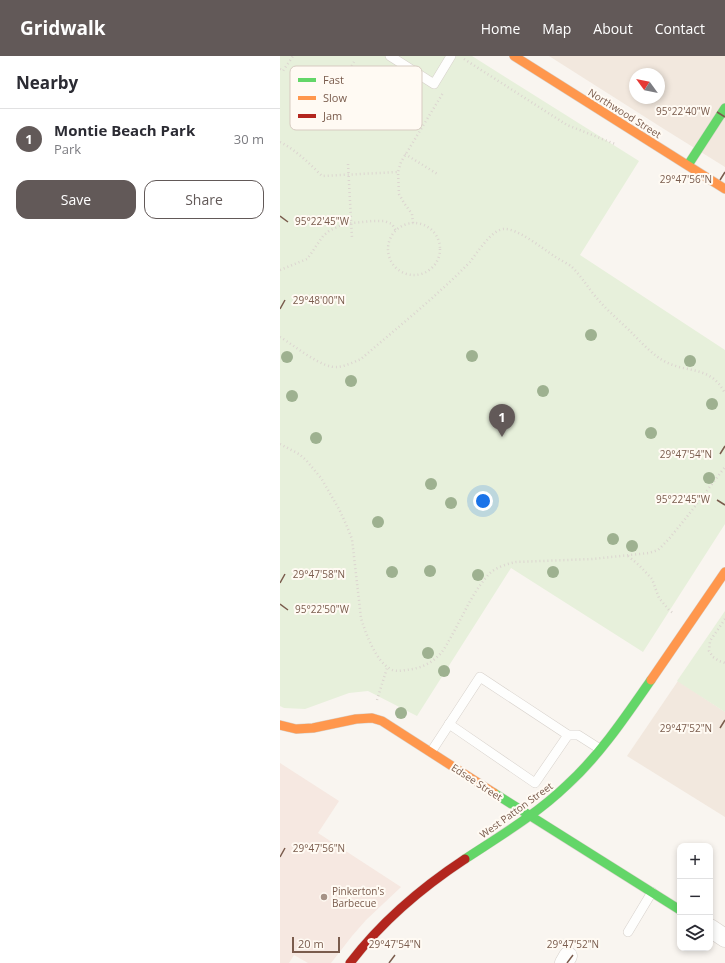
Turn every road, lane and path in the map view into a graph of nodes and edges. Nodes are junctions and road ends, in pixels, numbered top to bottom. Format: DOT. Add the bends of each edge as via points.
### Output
graph roads {
  1 [pos="293,56"];
  2 [pos="390,56"];
  3 [pos="451,56"];
  4 [pos="466,56"];
  5 [pos="514,56"];
  6 [pos="354,62"];
  7 [pos="352,66"];
  8 [pos="406,66"];
  9 [pos="280,69"];
  10 [pos="422,76"];
  11 [pos="444,92"];
  12 [pos="725,108"];
  13 [pos="422,127"];
  14 [pos="420,130"];
  15 [pos="280,142"];
  16 [pos="617,144"];
  17 [pos="405,154"];
  18 [pos="348,164"];
  19 [pos="688,165"];
  20 [pos="398,172"];
  21 [pos="349,174"];
  22 [pos="439,175"];
  23 [pos="725,189"];
  24 [pos="350,223"];
  25 [pos="413,223"];
  26 [pos="396,231"];
  27 [pos="352,238"];
  28 [pos="280,270"];
  29 [pos="280,337"];
  30 [pos="725,393"];
  31 [pos="280,444"];
  32 [pos="725,467"];
  33 [pos="628,556"];
  34 [pos="725,572"];
  35 [pos="673,613"];
  36 [pos="725,618"];
  37 [pos="725,663"];
  38 [pos="387,668"];
  39 [pos="372,718"];
  40 [pos="449,724"];
  41 [pos="280,725"];
  42 [pos="568,735"];
  43 [pos="601,750"];
  44 [pos="431,752"];
  45 [pos="529,816"];
  46 [pos="652,892"];
  47 [pos="677,908"];
  48 [pos="713,930"];
  49 [pos="628,932"];
  50 [pos="725,938"];
  51 [pos="350,963"];
  1 -- 9 [label="path" via="283,71"];
  2 -- 8 [label="lane"];
  3 -- 10 [label="lane" via="434,84"];
  4 -- 16 [label="path" via="464,59 567,125"];
  5 -- 19 [label="street, Northwood Street"];
  6 -- 7 [label="path"];
  11 -- 13 [label="path"];
  12 -- 19 [label="street"];
  14 -- 17 [label="path"];
  15 -- 21 [label="path" via="306,160 322,176"];
  17 -- 20 [label="path"];
  17 -- 22 [label="path"];
  18 -- 21 [label="path"];
  19 -- 23 [label="street, Northwood Street"];
  20 -- 21 [label="path"];
  20 -- 25 [label="path" via="399,194 412,214"];
  21 -- 24 [label="path"];
  24 -- 26 [label="path" via="384,221 392,224"];
  24 -- 27 [label="path"];
  24 -- 28 [label="path" via="335,228 323,236 306,259"];
  25 -- 26 [label="path" via="406,224"];
  25 -- 26 [label="path" via="428,227 438,238 440,247 435,264 421,274 403,272 391,259 388,251 389,242"];
  29 -- 30 [label="path" via="327,366 350,364 421,309 459,273 496,231 503,229 524,236 571,267 594,296 657,356 678,367 704,373 714,379"];
  31 -- 38 [label="path" via="306,460 321,478 339,509 352,540 361,618 375,651"];
  32 -- 33 [label="path" via="658,550"];
  33 -- 35 [label="path" via="652,579 660,598"];
  33 -- 38 [label="path" via="504,564 490,573 477,590 437,658 411,670"];
  34 -- 43 [label="street, West Patton Street"];
  36 -- 37 [label="path" via="710,640 709,651 718,661"];
  38 -- 39 [label="path"];
  39 -- 41 [label="street, Edsee Street" via="313,728 296,729"];
  39 -- 44 [label="street, Edsee Street" via="392,727"];
  40 -- 42 [label="lane" via="480,677"];
  40 -- 42 [label="lane" via="535,783"];
  40 -- 44 [label="lane"];
  42 -- 43 [label="lane" via="578,735"];
  43 -- 45 [label="street, West Patton Street" via="572,781"];
  44 -- 45 [label="street, Edsee Street"];
  45 -- 46 [label="street, Edsee Street"];
  45 -- 51 [label="street, West Patton Street" via="441,875 398,909 381,925"];
  46 -- 47 [label="street, Edsee Street"];
  46 -- 49 [label="lane"];
  48 -- 50 [label="street"];
}
